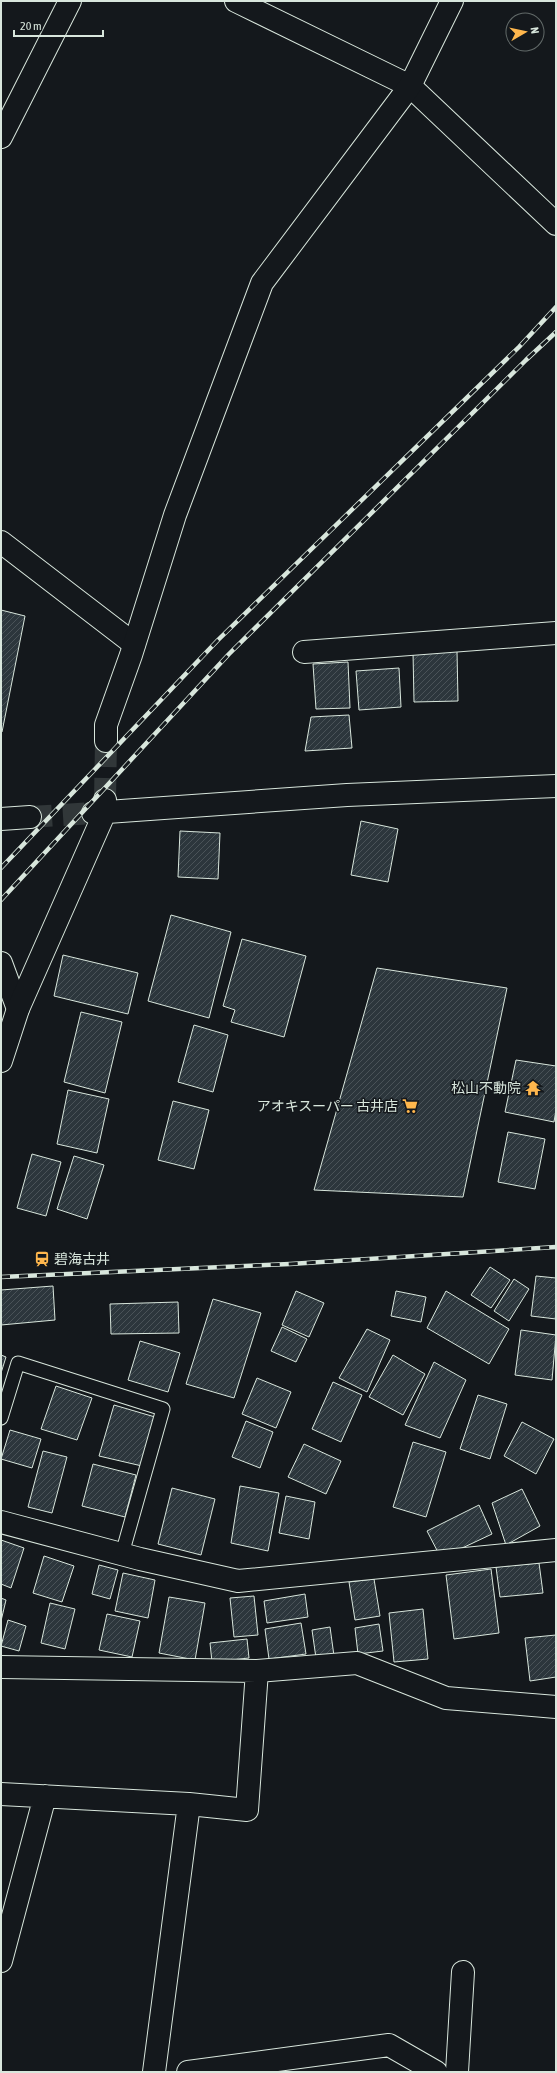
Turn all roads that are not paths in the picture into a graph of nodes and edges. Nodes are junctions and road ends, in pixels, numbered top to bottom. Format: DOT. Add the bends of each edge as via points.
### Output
graph roads {
  1 [pos="70,1"];
  2 [pos="236,1"];
  3 [pos="452,1"];
  4 [pos="410,86"];
  5 [pos="1,137"];
  6 [pos="556,224"];
  7 [pos="1,542"];
  8 [pos="556,632"];
  9 [pos="134,644"];
  10 [pos="304,652"];
  11 [pos="106,741"];
  12 [pos="556,786"];
  13 [pos="30,817"];
  14 [pos="1,819"];
  15 [pos="1,963"];
  16 [pos="18,1009"];
  17 [pos="1,1061"];
  18 [pos="1,1418"];
  19 [pos="1,1522"];
  20 [pos="556,1550"];
  21 [pos="122,1554"];
  22 [pos="1,1667"];
  23 [pos="256,1671"];
  24 [pos="556,1707"];
  25 [pos="1,1794"];
  26 [pos="45,1796"];
  27 [pos="189,1804"];
  28 [pos="1,1961"];
  29 [pos="463,1972"];
  30 [pos="154,2072"];
  31 [pos="188,2072"];
  32 [pos="436,2072"];
  33 [pos="457,2072"];
  1 -- 5 [label="street"];
  2 -- 4 [label="street"];
  3 -- 4 [label="street"];
  4 -- 6 [label="street"];
  4 -- 9 [label="street" via="262,283 176,515"];
  7 -- 9 [label="street"];
  8 -- 10 [label="street"];
  9 -- 11 [label="street" via="106,724"];
  12 -- 16 [label="street" via="101,809"];
  13 -- 14 [label="street"];
  15 -- 16 [label="street"];
  16 -- 17 [label="street"];
  18 -- 21 [label="lane" via="18,1363 163,1409"];
  19 -- 21 [label="street"];
  20 -- 21 [label="street" via="238,1581"];
  22 -- 23 [label="street"];
  23 -- 24 [label="street" via="357,1663 446,1698"];
  23 -- 27 [label="street" via="247,1810"];
  25 -- 26 [label="street"];
  26 -- 27 [label="street"];
  26 -- 28 [label="street"];
  27 -- 30 [label="street"];
  29 -- 33 [label="street"];
  31 -- 32 [label="street" via="389,2045"];
}
